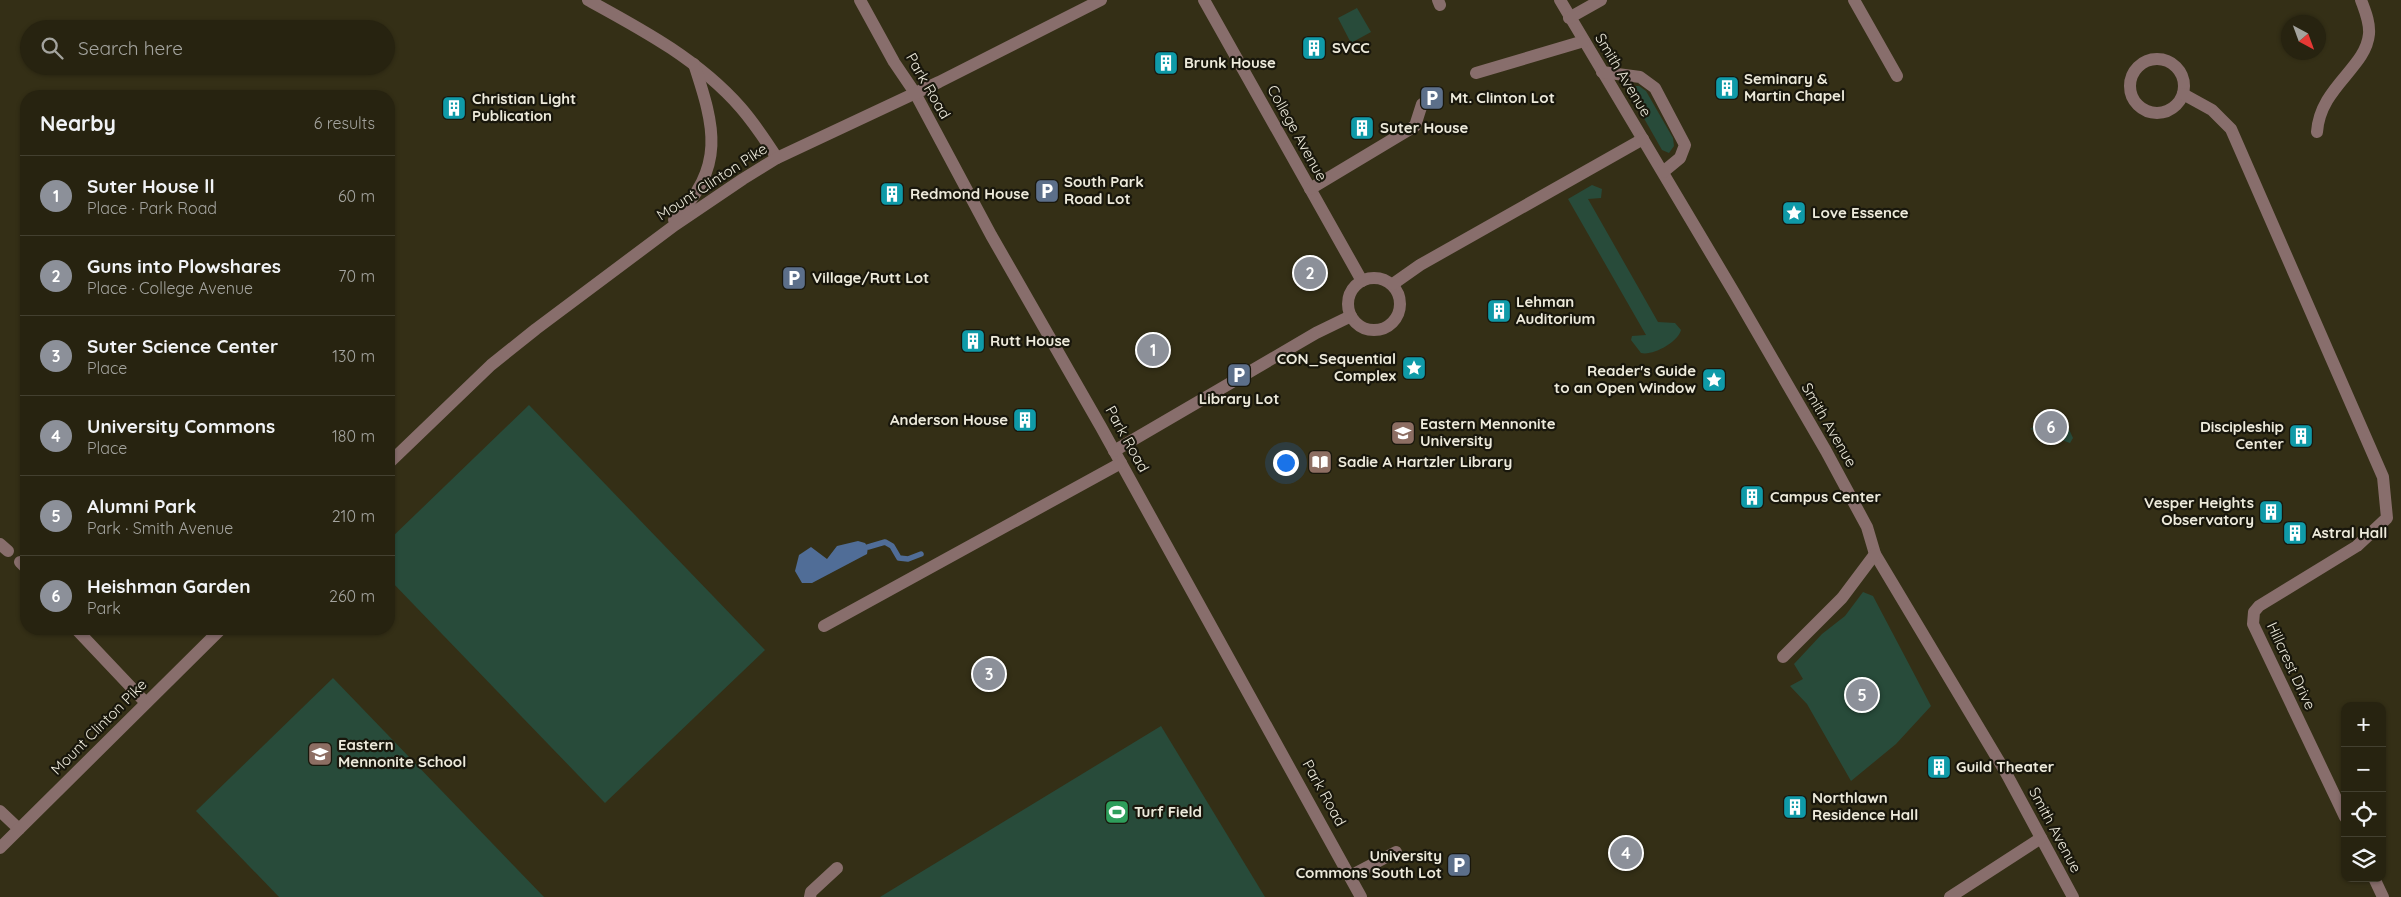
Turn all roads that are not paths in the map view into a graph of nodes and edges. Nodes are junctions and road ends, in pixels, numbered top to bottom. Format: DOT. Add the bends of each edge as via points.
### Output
graph roads {
  1 [pos="588,0"];
  2 [pos="860,0"];
  3 [pos="1101,0"];
  4 [pos="1204,0"];
  5 [pos="1560,0"];
  6 [pos="1601,0"];
  7 [pos="1854,0"];
  8 [pos="2361,0"];
  9 [pos="1570,18"];
  10 [pos="1584,41"];
  11 [pos="694,64"];
  12 [pos="1476,72"];
  13 [pos="1602,72"];
  14 [pos="1897,76"];
  15 [pos="915,93"];
  16 [pos="2183,94"];
  17 [pos="1422,104"];
  18 [pos="2317,132"];
  19 [pos="1643,139"];
  20 [pos="777,158"];
  21 [pos="1664,172"];
  22 [pos="1310,189"];
  23 [pos="658,238"];
  24 [pos="1362,281"];
  25 [pos="1392,284"];
  26 [pos="1351,316"];
  27 [pos="1114,451"];
  28 [pos="395,457"];
  29 [pos="1121,463"];
  30 [pos="1875,554"];
  31 [pos="824,626"];
  32 [pos="82,635"];
  33 [pos="215,635"];
  34 [pos="1782,657"];
  35 [pos="146,703"];
  36 [pos="2341,809"];
  37 [pos="0,811"];
  38 [pos="19,829"];
  39 [pos="2041,838"];
  40 [pos="0,848"];
  41 [pos="1396,852"];
  42 [pos="837,868"];
  43 [pos="1350,876"];
  44 [pos="2376,882"];
  45 [pos="810,897"];
  46 [pos="1361,897"];
  47 [pos="1950,897"];
  48 [pos="2072,897"];
  49 [pos="2383,897"];
  1 -- 11 [label="street" via="652,34"];
  2 -- 15 [label="street, Park Road"];
  3 -- 15 [label="street, Mount Clinton Pike"];
  4 -- 22 [label="street, College Avenue"];
  5 -- 9 [label="street, Smith Avenue"];
  6 -- 9 [label="street"];
  7 -- 14 [label="street"];
  8 -- 18 [label="street" via="2368,20 2365,48 2327,98"];
  9 -- 10 [label="street, Smith Avenue"];
  10 -- 12 [label="street"];
  10 -- 13 [label="street, Smith Avenue"];
  11 -- 20 [label="street" via="742,109"];
  11 -- 23 [label="street" via="709,112 712,153 703,180 693,196"];
  13 -- 19 [label="street, Smith Avenue"];
  13 -- 21 [label="street" via="1640,77 1655,88 1685,145 1680,158"];
  15 -- 20 [label="street, Mount Clinton Pike"];
  15 -- 27 [label="street, Park Road" via="991,235"];
  16 -- 16 [label="street" via="2166,111 2150,112 2132,95 2132,78 2143,64 2160,59 2177,68 2182,75"];
  16 -- 36 [label="street, Hillcrest Drive" via="2212,110 2231,129 2382,477 2387,518 2357,546 2259,606 2252,621"];
  17 -- 22 [label="street" via="1415,126"];
  19 -- 21 [label="street, Smith Avenue"];
  19 -- 25 [label="street" via="1420,264"];
  20 -- 23 [label="street, Mount Clinton Pike"];
  21 -- 30 [label="street, Smith Avenue" via="1826,451 1867,527"];
  22 -- 24 [label="street, College Avenue"];
  23 -- 28 [label="street, Mount Clinton Pike" via="565,306 492,365"];
  24 -- 25 [label="street" via="1378,278"];
  24 -- 26 [label="street" via="1350,293"];
  25 -- 26 [label="street" via="1400,299 1400,307 1388,327 1370,331 1362,328"];
  26 -- 27 [label="street" via="1316,333"];
  27 -- 29 [label="street, Park Road"];
  29 -- 31 [label="street"];
  29 -- 43 [label="street, Park Road"];
  30 -- 34 [label="street" via="1842,598"];
  30 -- 39 [label="street, Smith Avenue"];
  32 -- 35 [label="street"];
  33 -- 35 [label="street, Mount Clinton Pike"];
  35 -- 38 [label="street, Mount Clinton Pike"];
  37 -- 38 [label="street"];
  38 -- 40 [label="street, Mount Clinton Pike"];
  39 -- 47 [label="street"];
  39 -- 48 [label="street, Smith Avenue"];
  41 -- 43 [label="street"];
  42 -- 45 [label="street" via="811,892"];
  43 -- 46 [label="street, Park Road"];
  44 -- 49 [label="street"];
}
